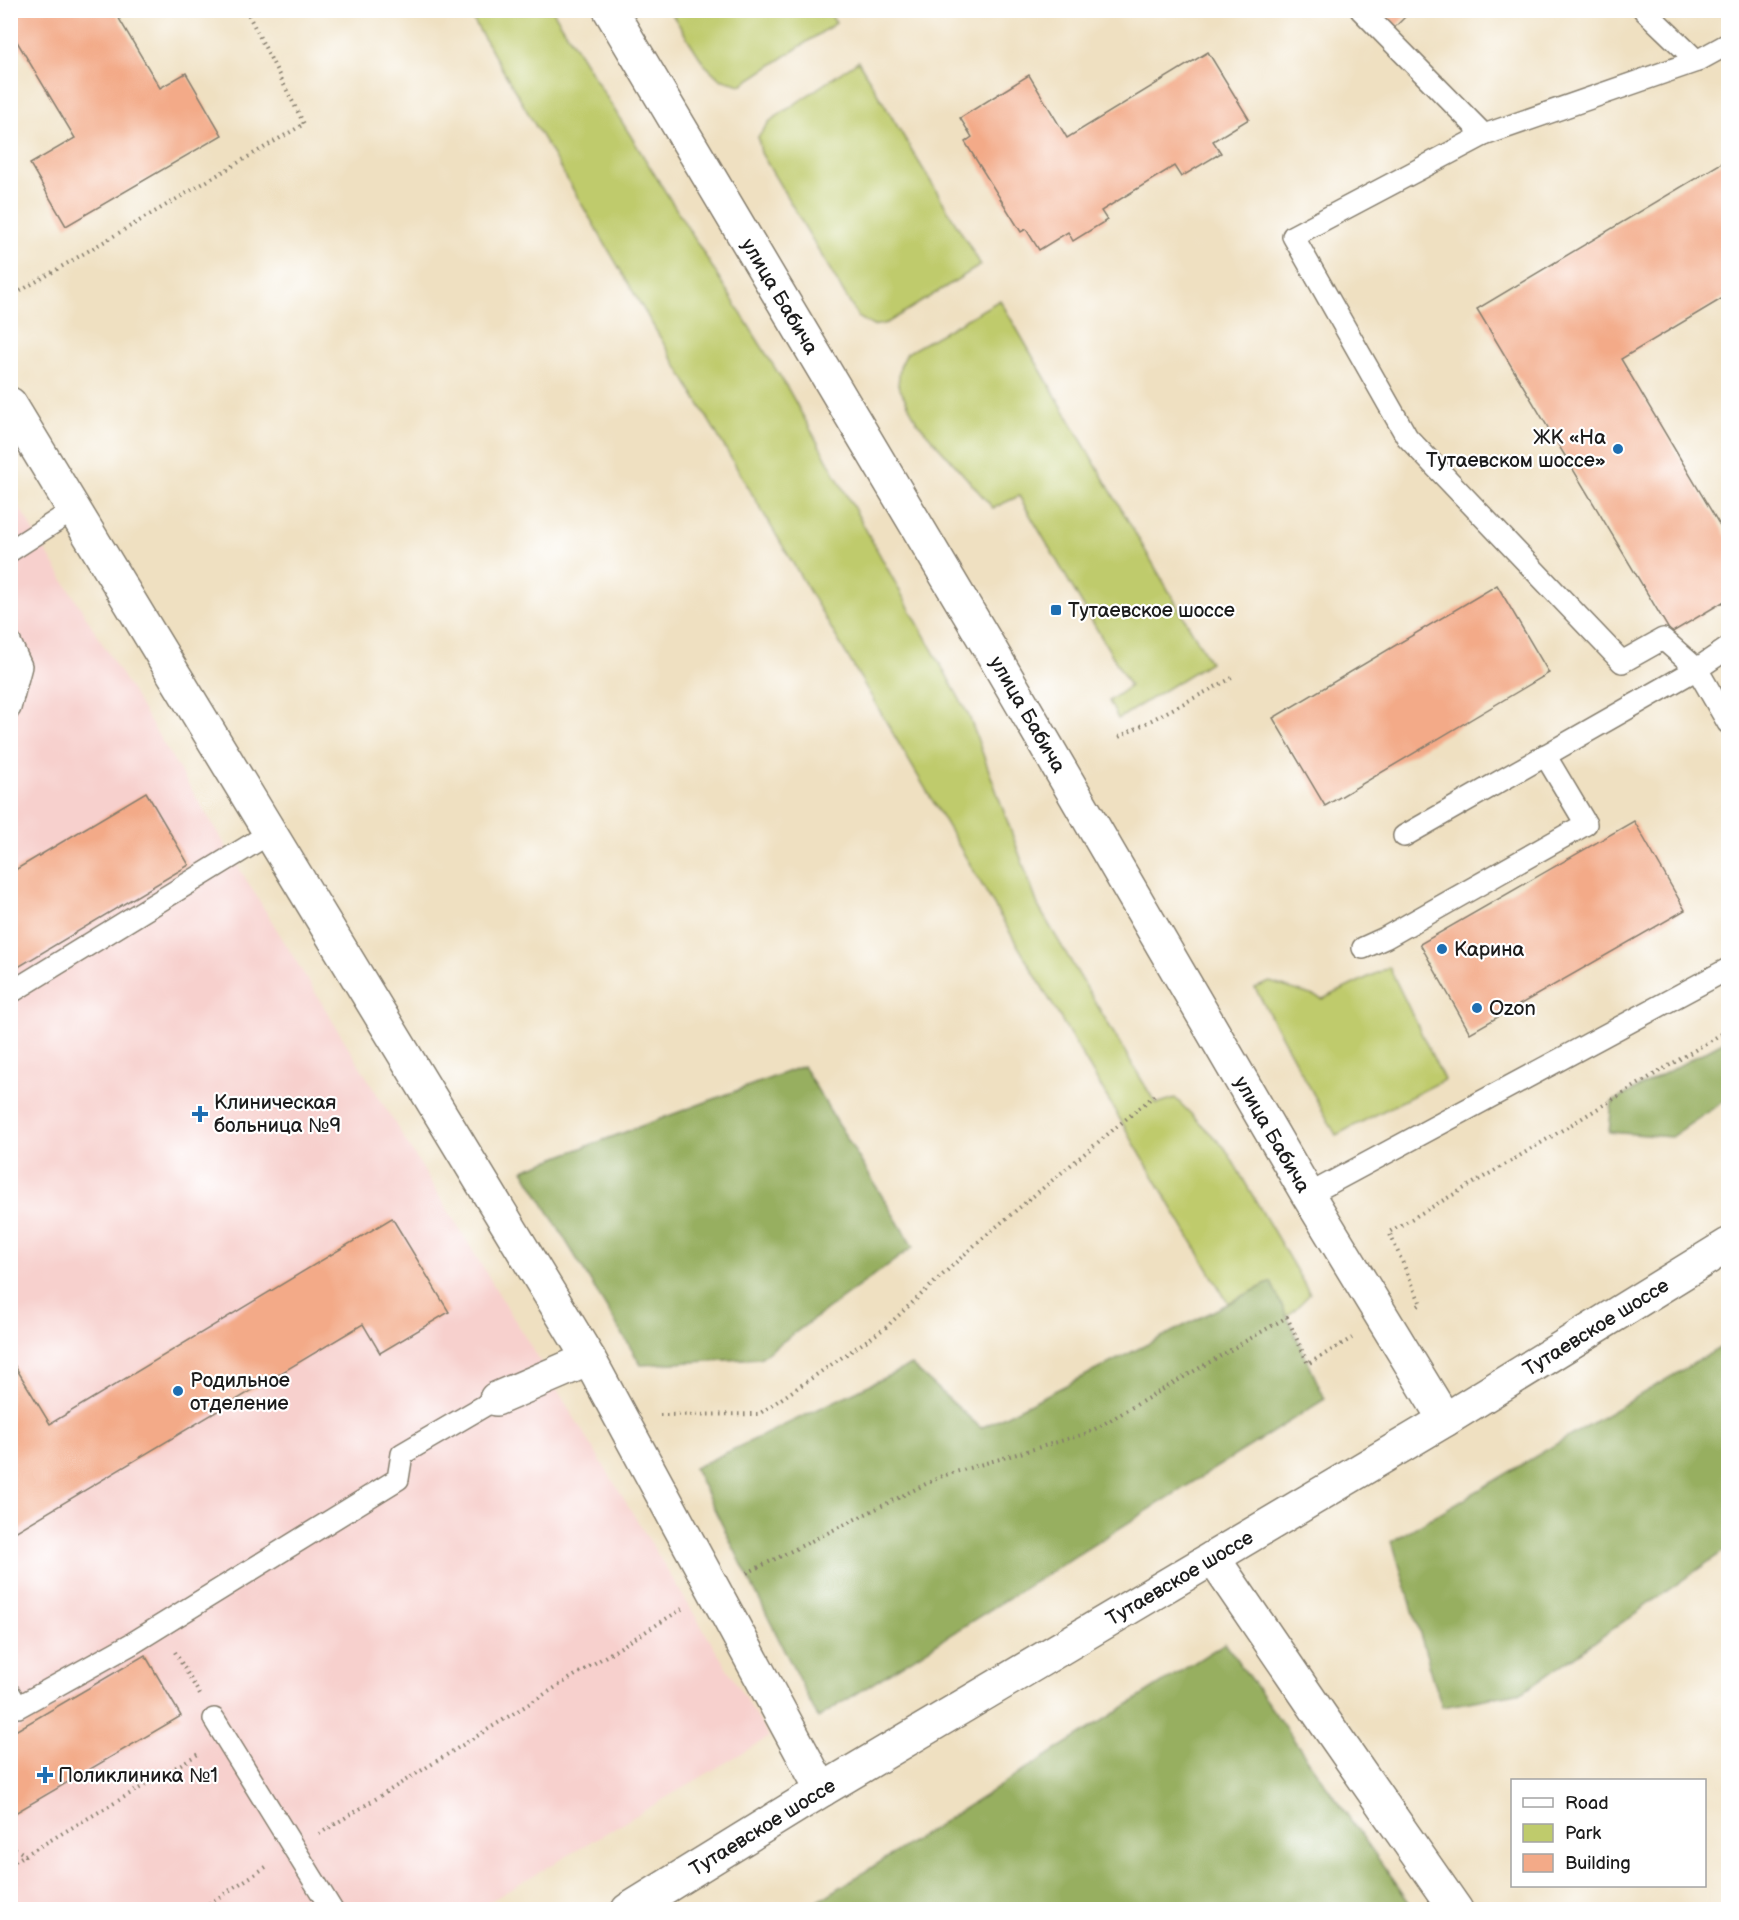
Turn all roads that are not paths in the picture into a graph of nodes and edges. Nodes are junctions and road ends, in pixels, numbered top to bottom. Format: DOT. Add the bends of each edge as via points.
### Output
graph roads {
  1 [pos="610,10"];
  2 [pos="1361,10"];
  3 [pos="1644,10"];
  4 [pos="1728,44"];
  5 [pos="1697,61"];
  6 [pos="1484,135"];
  7 [pos="10,404"];
  8 [pos="75,509"];
  9 [pos="10,551"];
  10 [pos="10,642"];
  11 [pos="1728,648"];
  12 [pos="1696,669"];
  13 [pos="10,708"];
  14 [pos="1728,723"];
  15 [pos="1545,755"];
  16 [pos="270,833"];
  17 [pos="1404,836"];
  18 [pos="1363,948"];
  19 [pos="1728,969"];
  20 [pos="10,993"];
  21 [pos="1308,1195"];
  22 [pos="1728,1245"];
  23 [pos="589,1359"];
  24 [pos="496,1399"];
  25 [pos="1444,1420"];
  26 [pos="1214,1558"];
  27 [pos="10,1694"];
  28 [pos="214,1719"];
  29 [pos="822,1790"];
  30 [pos="332,1910"];
  31 [pos="628,1910"];
  32 [pos="1456,1910"];
  1 -- 21 [label="street, улица Бабича"];
  2 -- 6 [label="lane"];
  3 -- 5 [label="lane"];
  4 -- 5 [label="lane"];
  5 -- 6 [label="lane"];
  6 -- 12 [label="lane" via="1293,236 1407,437 1622,662 1663,639"];
  7 -- 8 [label="street"];
  8 -- 9 [label="lane"];
  8 -- 16 [label="street"];
  10 -- 13 [label="lane" via="21,666"];
  11 -- 12 [label="lane"];
  12 -- 14 [label="lane"];
  12 -- 15 [label="lane"];
  15 -- 17 [label="lane"];
  15 -- 18 [label="lane" via="1586,824"];
  16 -- 20 [label="lane"];
  16 -- 23 [label="street"];
  19 -- 21 [label="lane"];
  21 -- 25 [label="street, улица Бабича"];
  22 -- 25 [label="street, Тутаевское шоссе"];
  23 -- 24 [label="street"];
  23 -- 29 [label="street"];
  24 -- 27 [label="lane" via="402,1454 398,1479 160,1626 18,1707"];
  25 -- 26 [label="street, Тутаевское шоссе"];
  26 -- 29 [label="street, Тутаевское шоссе"];
  26 -- 32 [label="street"];
  28 -- 30 [label="lane"];
  29 -- 31 [label="street, Тутаевское шоссе"];
}
